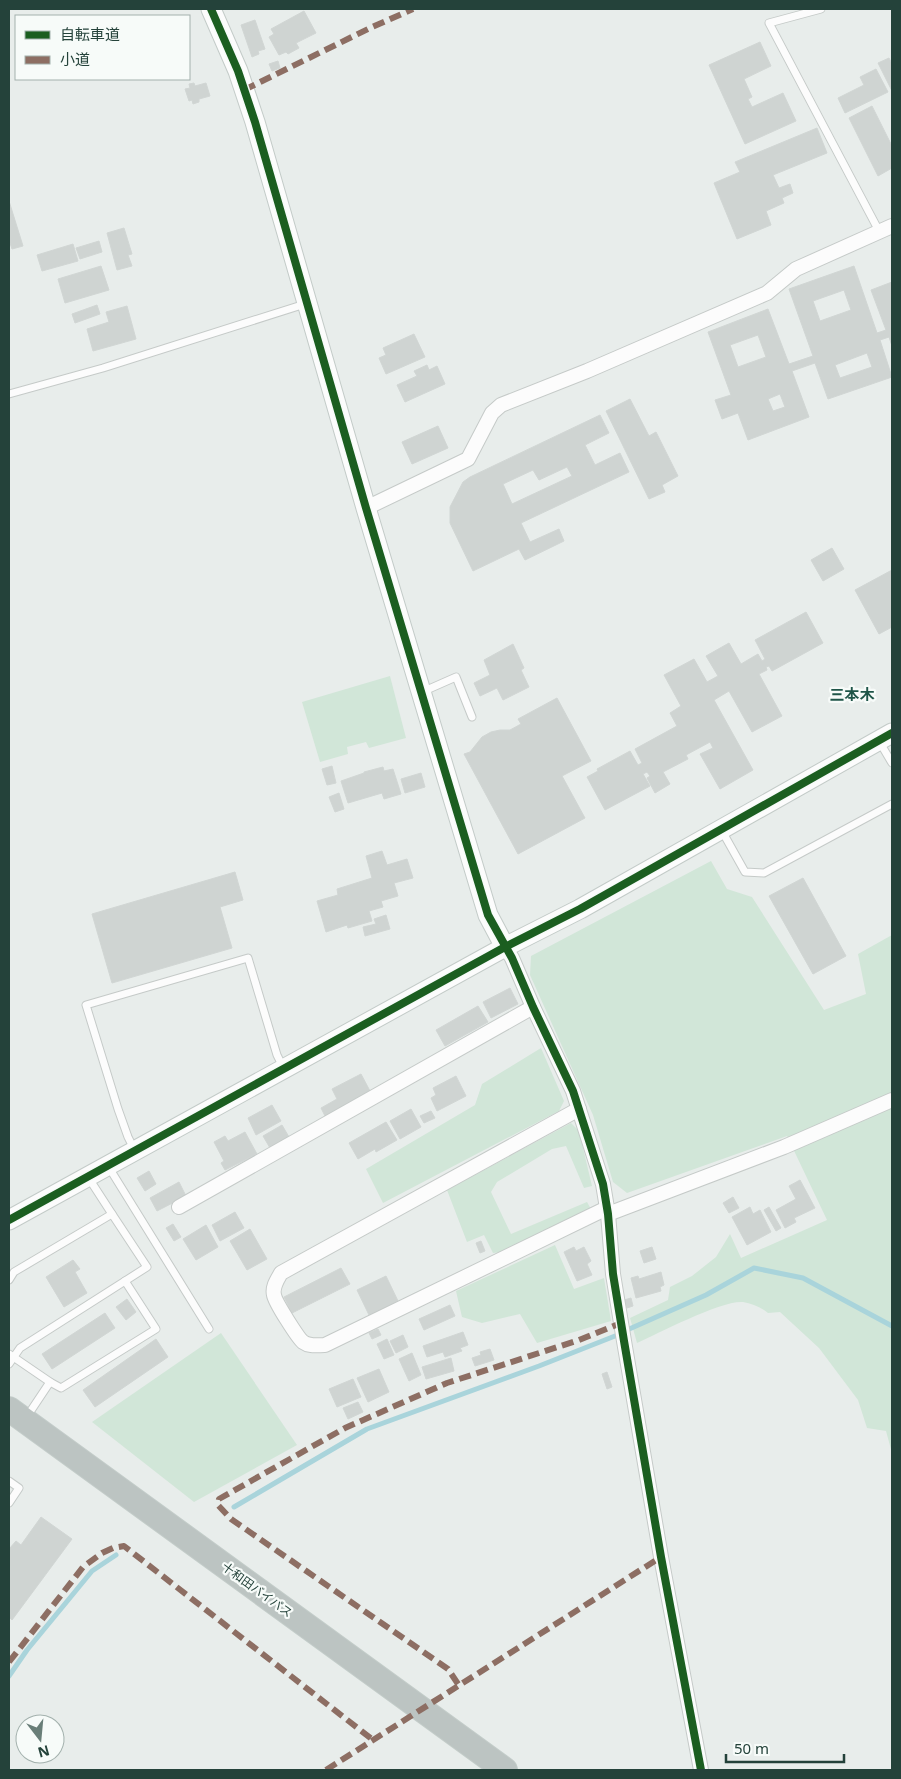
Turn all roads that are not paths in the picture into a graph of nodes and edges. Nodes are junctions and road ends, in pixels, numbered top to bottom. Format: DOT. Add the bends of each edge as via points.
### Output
graph roads {
  1 [pos="211,9"];
  2 [pos="821,9"];
  3 [pos="886,229"];
  4 [pos="308,303"];
  5 [pos="9,394"];
  6 [pos="366,508"];
  7 [pos="422,692"];
  8 [pos="472,717"];
  9 [pos="886,736"];
  10 [pos="892,763"];
  11 [pos="892,804"];
  12 [pos="720,829"];
  13 [pos="505,947"];
  14 [pos="533,1007"];
  15 [pos="284,1069"];
  16 [pos="892,1100"];
  17 [pos="579,1109"];
  18 [pos="136,1151"];
  19 [pos="107,1166"];
  20 [pos="88,1177"];
  21 [pos="179,1207"];
  22 [pos="608,1211"];
  23 [pos="112,1214"];
  24 [pos="9,1220"];
  25 [pos="9,1280"];
  26 [pos="125,1281"];
  27 [pos="209,1329"];
  28 [pos="11,1356"];
  29 [pos="9,1364"];
  30 [pos="50,1382"];
  31 [pos="15,1416"];
  32 [pos="9,1481"];
  33 [pos="9,1503"];
  34 [pos="504,1770"];
  35 [pos="701,1770"];
  1 -- 4 [label="street" via="238,71"];
  2 -- 3 [label="lane" via="768,23"];
  3 -- 6 [label="street" via="796,269 768,293 501,405 492,413 468,459"];
  4 -- 5 [label="lane"];
  4 -- 6 [label="street"];
  6 -- 7 [label="street"];
  7 -- 8 [label="lane" via="456,677"];
  7 -- 13 [label="street" via="488,915"];
  9 -- 10 [label="lane"];
  9 -- 12 [label="street"];
  11 -- 12 [label="lane" via="764,873 745,872"];
  12 -- 13 [label="street" via="580,909"];
  13 -- 14 [label="street"];
  13 -- 15 [label="street"];
  14 -- 17 [label="street"];
  14 -- 21 [label="street"];
  15 -- 18 [label="street"];
  15 -- 18 [label="lane" via="248,958 86,1005 118,1109"];
  16 -- 22 [label="street" via="784,1147"];
  17 -- 22 [label="street"];
  17 -- 22 [label="street" via="281,1273 274,1285 274,1295 302,1341 311,1346 325,1345"];
  18 -- 19 [label="street"];
  19 -- 20 [label="street"];
  19 -- 27 [label="lane"];
  20 -- 23 [label="lane"];
  20 -- 24 [label="street"];
  22 -- 35 [label="street" via="613,1274 624,1341"];
  23 -- 25 [label="lane" via="14,1272"];
  23 -- 26 [label="lane" via="147,1267"];
  26 -- 28 [label="lane"];
  26 -- 30 [label="lane" via="156,1330 61,1388"];
  28 -- 29 [label="lane"];
  28 -- 30 [label="lane"];
  30 -- 31 [label="lane"];
  31 -- 34 [label="highway, 十和田バイパス"];
  32 -- 33 [label="lane" via="19,1488"];
}
